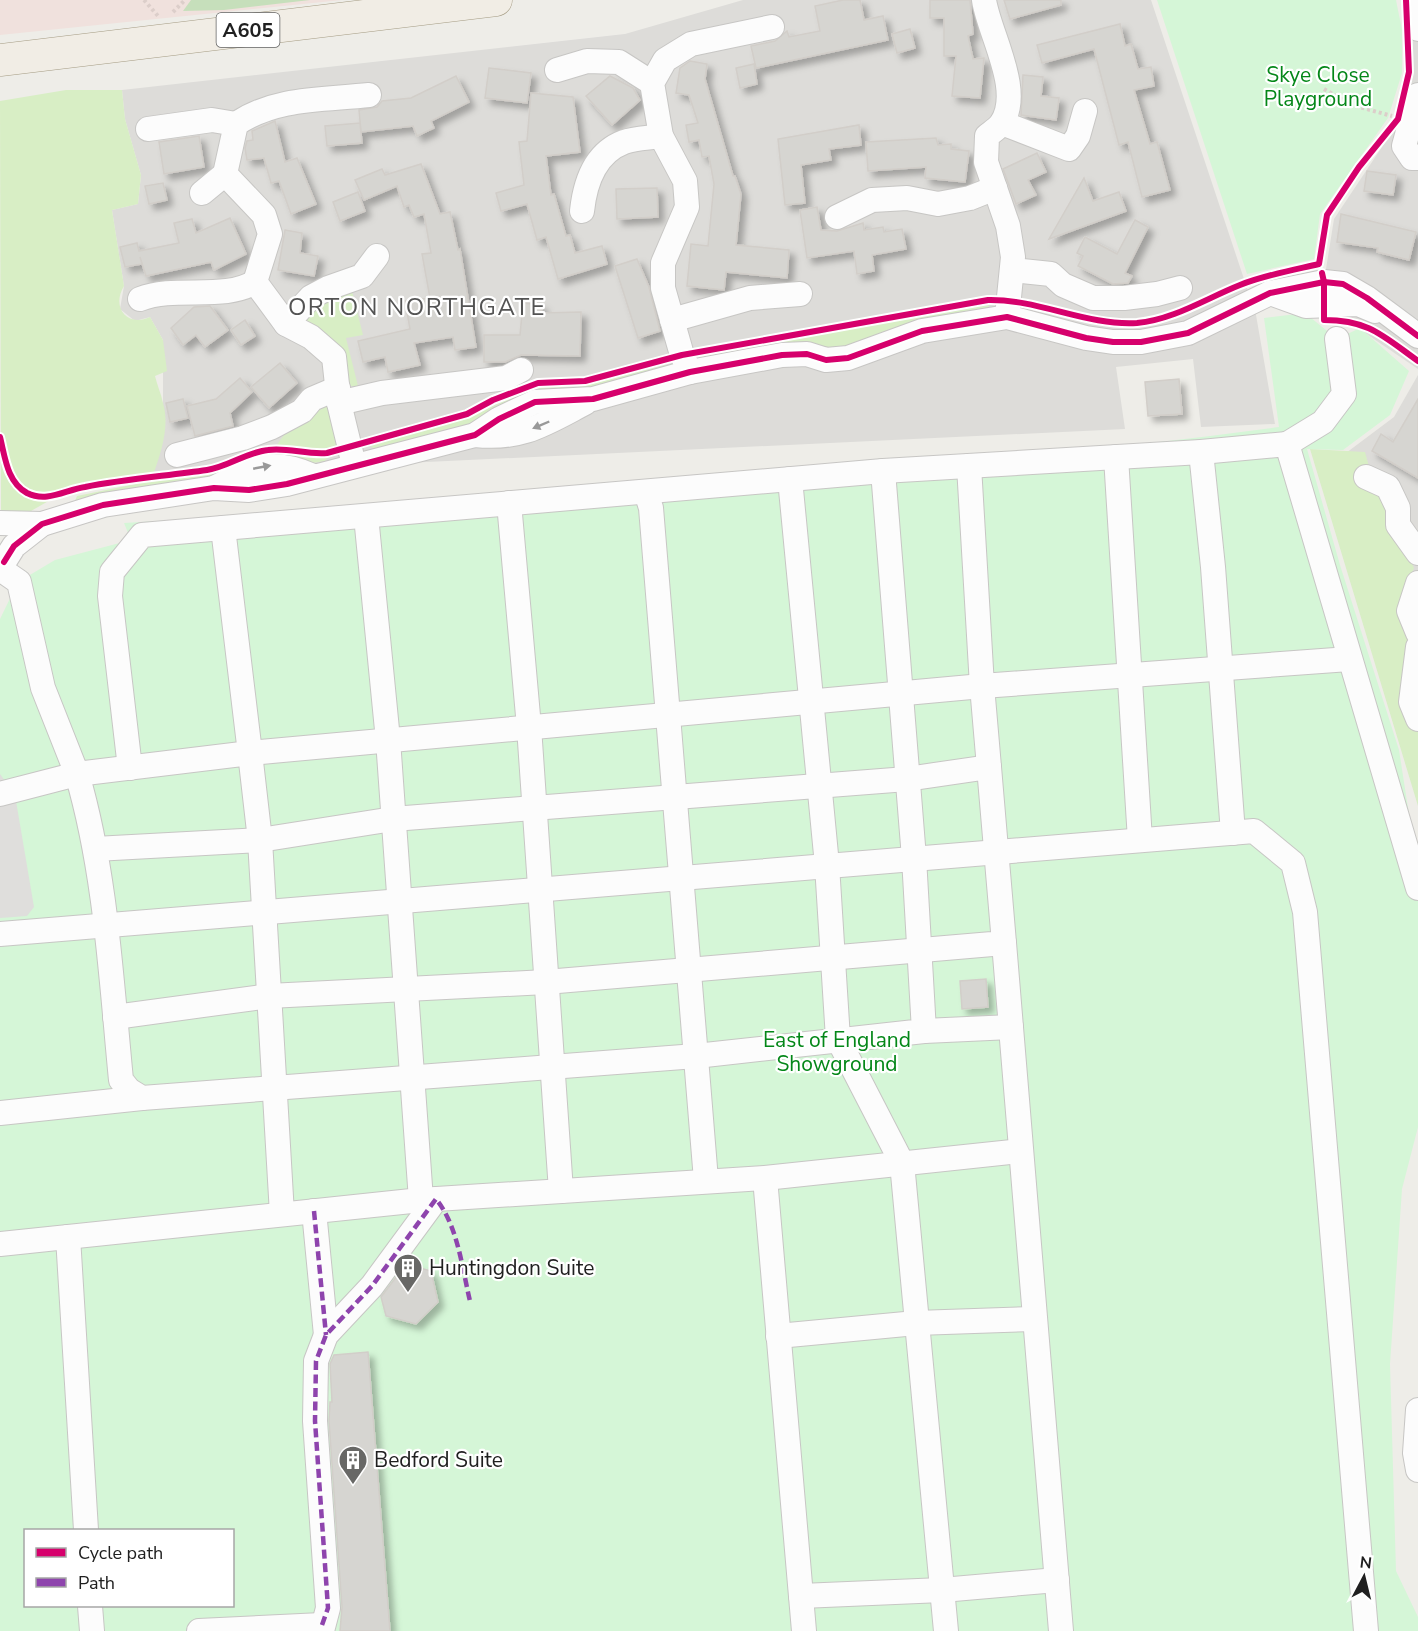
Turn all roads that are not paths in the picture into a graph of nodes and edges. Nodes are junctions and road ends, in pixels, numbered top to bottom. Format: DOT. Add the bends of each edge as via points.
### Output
graph roads {
  1 [pos="496,0"];
  2 [pos="984,0"];
  3 [pos="1416,0"];
  4 [pos="772,27"];
  5 [pos="1418,30"];
  6 [pos="0,60"];
  7 [pos="557,70"];
  8 [pos="652,83"];
  9 [pos="369,95"];
  10 [pos="1409,102"];
  11 [pos="1085,111"];
  12 [pos="1002,123"];
  13 [pos="236,124"];
  14 [pos="148,129"];
  15 [pos="661,136"];
  16 [pos="1418,158"];
  17 [pos="225,174"];
  18 [pos="995,188"];
  19 [pos="202,193"];
  20 [pos="582,211"];
  21 [pos="837,217"];
  22 [pos="377,256"];
  23 [pos="1012,270"];
  24 [pos="255,282"];
  25 [pos="1180,288"];
  26 [pos="800,294"];
  27 [pos="140,299"];
  28 [pos="1007,317"];
  29 [pos="672,320"];
  30 [pos="286,324"];
  31 [pos="1418,336"];
  32 [pos="1337,339"];
  33 [pos="521,370"];
  34 [pos="690,372"];
  35 [pos="338,395"];
  36 [pos="1287,444"];
  37 [pos="1201,452"];
  38 [pos="177,455"];
  39 [pos="1116,457"];
  40 [pos="354,465"];
  41 [pos="969,466"];
  42 [pos="883,471"];
  43 [pos="1366,477"];
  44 [pos="790,479"];
  45 [pos="646,492"];
  46 [pos="509,504"];
  47 [pos="366,516"];
  48 [pos="0,524"];
  49 [pos="42,524"];
  50 [pos="223,528"];
  51 [pos="1418,553"];
  52 [pos="2,565"];
  53 [pos="1418,583"];
  54 [pos="1418,633"];
  55 [pos="1418,648"];
  56 [pos="1349,659"];
  57 [pos="1219,669"];
  58 [pos="1130,676"];
  59 [pos="982,686"];
  60 [pos="899,694"];
  61 [pos="812,702"];
  62 [pos="668,715"];
  63 [pos="1418,719"];
  64 [pos="529,728"];
  65 [pos="388,740"];
  66 [pos="250,753"];
  67 [pos="989,767"];
  68 [pos="130,768"];
  69 [pos="77,774"];
  70 [pos="907,779"];
  71 [pos="820,786"];
  72 [pos="0,794"];
  73 [pos="675,798"];
  74 [pos="534,809"];
  75 [pos="393,819"];
  76 [pos="1233,833"];
  77 [pos="260,840"];
  78 [pos="1140,840"];
  79 [pos="95,849"];
  80 [pos="998,852"];
  81 [pos="914,858"];
  82 [pos="827,865"];
  83 [pos="682,877"];
  84 [pos="1418,888"];
  85 [pos="540,889"];
  86 [pos="398,900"];
  87 [pos="264,911"];
  88 [pos="106,925"];
  89 [pos="0,933"];
  90 [pos="1004,943"];
  91 [pos="920,950"];
  92 [pos="833,957"];
  93 [pos="689,971"];
  94 [pos="546,982"];
  95 [pos="405,989"];
  96 [pos="269,996"];
  97 [pos="115,1017"];
  98 [pos="1011,1027"];
  99 [pos="924,1031"];
  100 [pos="838,1039"];
  101 [pos="696,1056"];
  102 [pos="552,1067"];
  103 [pos="411,1077"];
  104 [pos="121,1080"];
  105 [pos="274,1088"];
  106 [pos="142,1098"];
  107 [pos="104,1102"];
  108 [pos="0,1113"];
  109 [pos="1020,1150"];
  110 [pos="902,1163"];
  111 [pos="765,1178"];
  112 [pos="706,1180"];
  113 [pos="561,1191"];
  114 [pos="429,1199"];
  115 [pos="314,1211"];
  116 [pos="282,1214"];
  117 [pos="68,1237"];
  118 [pos="0,1244"];
  119 [pos="1034,1320"];
  120 [pos="916,1323"];
  121 [pos="326,1335"];
  122 [pos="778,1336"];
  123 [pos="1418,1410"];
  124 [pos="1418,1470"];
  125 [pos="86,1529"];
  126 [pos="1057,1580"];
  127 [pos="942,1590"];
  128 [pos="801,1596"];
  129 [pos="90,1607"];
  130 [pos="322,1628"];
  131 [pos="92,1631"];
  132 [pos="199,1631"];
  133 [pos="804,1631"];
  134 [pos="946,1631"];
  135 [pos="1061,1631"];
  136 [pos="1366,1631"];
  1 -- 6 [label="main road, A605"];
  2 -- 12 [label="street" via="1009,96"];
  3 -- 5 [label="street"];
  4 -- 8 [label="street" via="691,44 665,60"];
  7 -- 8 [label="street" via="587,61 619,62"];
  8 -- 15 [label="street"];
  9 -- 13 [label="street" via="288,103"];
  10 -- 16 [label="street" via="1404,146 1412,158"];
  11 -- 12 [label="street" via="1078,136 1068,149"];
  12 -- 18 [label="street" via="987,136 986,162"];
  13 -- 14 [label="street" via="212,120"];
  13 -- 17 [label="street"];
  15 -- 20 [label="street" via="623,142 598,162 585,185"];
  15 -- 29 [label="street" via="685,181 687,207 663,263 663,288"];
  17 -- 19 [label="street"];
  17 -- 24 [label="street" via="264,215 270,234"];
  18 -- 21 [label="street" via="938,204 907,198 872,200"];
  18 -- 23 [label="street" via="1008,226"];
  22 -- 30 [label="street" via="362,276 311,297"];
  23 -- 25 [label="street" via="1051,274 1063,285 1093,298 1124,298"];
  23 -- 28 [label="street"];
  24 -- 27 [label="street" via="240,291 180,291"];
  24 -- 30 [label="street"];
  26 -- 29 [label="street" via="750,298"];
  28 -- 31 [label="street" via="1086,338 1141,342 1188,333 1270,293 1324,282 1343,284"];
  28 -- 34 [label="street" via="922,331 848,358 782,355"];
  29 -- 34 [label="street"];
  30 -- 35 [label="street" via="311,337 334,357"];
  32 -- 36 [label="street" via="1344,394 1323,422"];
  33 -- 35 [label="street" via="506,378"];
  34 -- 40 [label="street" via="593,399 535,402 475,435"];
  35 -- 38 [label="street" via="312,399 302,411 243,438"];
  35 -- 40 [label="street"];
  36 -- 37 [label="street"];
  36 -- 56 [label="street"];
  37 -- 39 [label="street"];
  37 -- 57 [label="street"];
  39 -- 41 [label="street"];
  39 -- 58 [label="street"];
  40 -- 49 [label="street" via="287,484 249,490 214,488 103,505"];
  41 -- 42 [label="street"];
  41 -- 59 [label="street"];
  42 -- 44 [label="street"];
  42 -- 60 [label="street"];
  43 -- 51 [label="street" via="1388,487 1398,508 1398,525"];
  44 -- 45 [label="street"];
  44 -- 61 [label="street"];
  45 -- 46 [label="street"];
  45 -- 62 [label="street" via="651,508"];
  46 -- 47 [label="street"];
  46 -- 64 [label="street"];
  47 -- 50 [label="street"];
  47 -- 65 [label="street"];
  48 -- 49 [label="street"];
  49 -- 52 [label="street" via="14,546"];
  50 -- 66 [label="street"];
  50 -- 68 [label="street" via="142,535 112,572 110,596"];
  52 -- 69 [label="street" via="19,582 43,688"];
  53 -- 54 [label="street" via="1409,611"];
  55 -- 63 [label="street" via="1411,702"];
  56 -- 57 [label="street"];
  56 -- 84 [label="street"];
  57 -- 58 [label="street"];
  57 -- 76 [label="street"];
  58 -- 59 [label="street"];
  58 -- 78 [label="street"];
  59 -- 60 [label="street"];
  59 -- 67 [label="street"];
  60 -- 61 [label="street"];
  60 -- 70 [label="street"];
  61 -- 62 [label="street"];
  61 -- 71 [label="street"];
  62 -- 64 [label="street"];
  62 -- 73 [label="street"];
  64 -- 65 [label="street"];
  64 -- 74 [label="street"];
  65 -- 66 [label="street"];
  65 -- 75 [label="street"];
  66 -- 68 [label="street"];
  66 -- 77 [label="street"];
  67 -- 70 [label="street"];
  67 -- 80 [label="street"];
  68 -- 69 [label="street"];
  69 -- 72 [label="street"];
  69 -- 79 [label="street"];
  70 -- 71 [label="street"];
  70 -- 81 [label="street"];
  71 -- 73 [label="street"];
  71 -- 82 [label="street"];
  73 -- 74 [label="street"];
  73 -- 83 [label="street"];
  74 -- 75 [label="street"];
  74 -- 85 [label="street"];
  75 -- 77 [label="street"];
  75 -- 86 [label="street"];
  76 -- 78 [label="street"];
  76 -- 136 [label="street" via="1254,831 1293,863 1305,912"];
  77 -- 79 [label="street"];
  77 -- 87 [label="street"];
  78 -- 80 [label="street"];
  79 -- 88 [label="street"];
  80 -- 81 [label="street"];
  80 -- 90 [label="street"];
  81 -- 82 [label="street"];
  81 -- 91 [label="street"];
  82 -- 83 [label="street"];
  82 -- 92 [label="street"];
  83 -- 85 [label="street"];
  83 -- 93 [label="street"];
  85 -- 86 [label="street"];
  85 -- 94 [label="street"];
  86 -- 87 [label="street"];
  86 -- 95 [label="street"];
  87 -- 88 [label="street"];
  87 -- 96 [label="street"];
  88 -- 89 [label="street"];
  88 -- 97 [label="street"];
  90 -- 91 [label="street"];
  90 -- 98 [label="street"];
  91 -- 92 [label="street"];
  91 -- 99 [label="street"];
  92 -- 93 [label="street"];
  92 -- 100 [label="street"];
  93 -- 94 [label="street"];
  93 -- 101 [label="street"];
  94 -- 95 [label="street"];
  94 -- 102 [label="street"];
  95 -- 96 [label="street"];
  95 -- 103 [label="street"];
  96 -- 97 [label="street"];
  96 -- 105 [label="street"];
  97 -- 104 [label="street"];
  98 -- 99 [label="street"];
  98 -- 109 [label="street"];
  99 -- 100 [label="street"];
  100 -- 101 [label="street"];
  100 -- 110 [label="street"];
  101 -- 102 [label="street"];
  101 -- 112 [label="street"];
  102 -- 103 [label="street"];
  102 -- 113 [label="street"];
  103 -- 105 [label="street"];
  103 -- 114 [label="street"];
  104 -- 106 [label="street"];
  104 -- 107 [label="street" via="117,1091"];
  105 -- 106 [label="street"];
  105 -- 116 [label="street"];
  106 -- 107 [label="street"];
  107 -- 108 [label="street"];
  109 -- 110 [label="street"];
  109 -- 119 [label="street"];
  110 -- 111 [label="street"];
  110 -- 120 [label="street"];
  111 -- 112 [label="street"];
  111 -- 122 [label="street"];
  112 -- 113 [label="street"];
  113 -- 114 [label="street"];
  114 -- 115 [label="street"];
  114 -- 121 [label="street" via="372,1286"];
  115 -- 116 [label="street"];
  115 -- 121 [label="street"];
  116 -- 117 [label="street"];
  117 -- 118 [label="street"];
  117 -- 125 [label="street"];
  119 -- 120 [label="street"];
  119 -- 126 [label="street"];
  120 -- 122 [label="street"];
  120 -- 127 [label="street"];
  121 -- 130 [label="street" via="316,1361 315,1421 328,1608"];
  122 -- 128 [label="street"];
  123 -- 124 [label="street"];
  126 -- 127 [label="street"];
  126 -- 135 [label="street"];
  127 -- 128 [label="street"];
  127 -- 134 [label="street"];
  128 -- 133 [label="street"];
  129 -- 131 [label="street"];
  130 -- 132 [label="street"];
}
